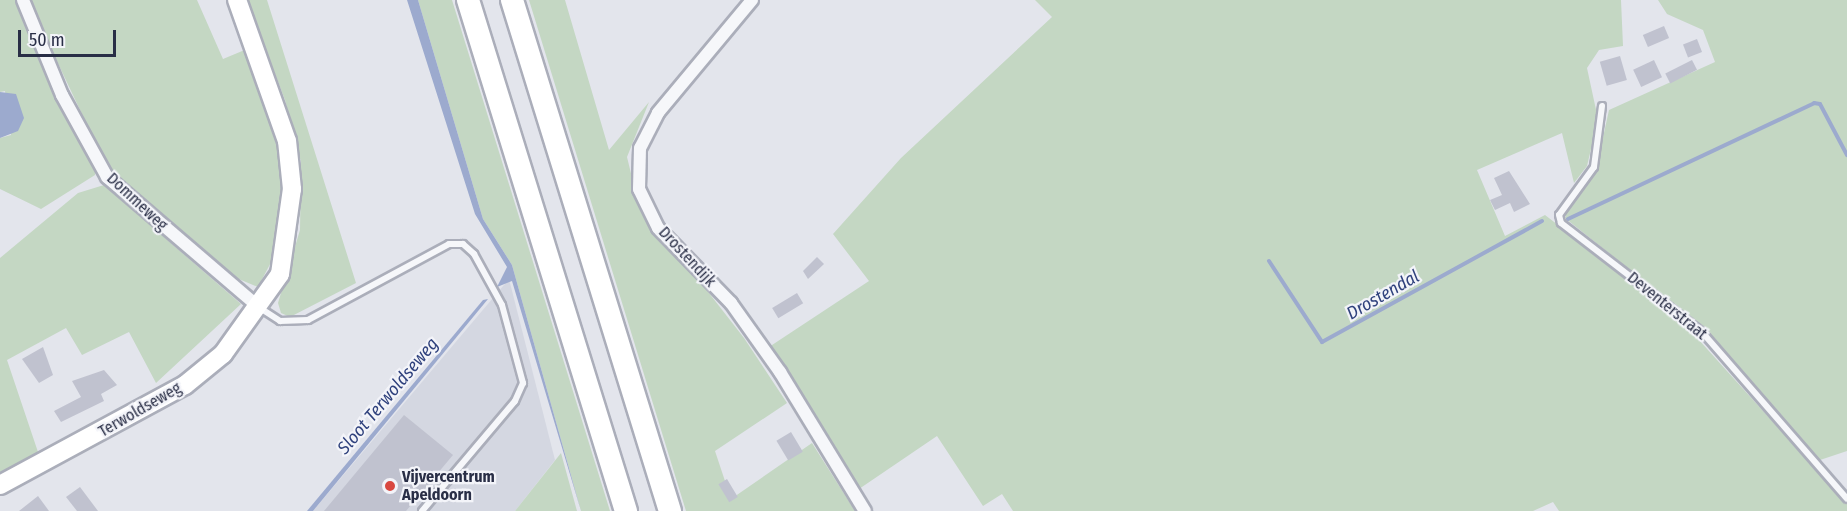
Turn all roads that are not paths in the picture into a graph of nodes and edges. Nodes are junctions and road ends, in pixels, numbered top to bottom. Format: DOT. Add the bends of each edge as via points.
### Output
graph roads {
  1 [pos="23,0"];
  2 [pos="237,0"];
  3 [pos="468,0"];
  4 [pos="512,0"];
  5 [pos="752,0"];
  6 [pos="1602,106"];
  7 [pos="260,308"];
  8 [pos="0,485"];
  9 [pos="1847,499"];
  10 [pos="422,511"];
  11 [pos="626,511"];
  12 [pos="670,511"];
  13 [pos="865,511"];
  1 -- 7 [label="street, Dommeweg" via="62,95 107,177"];
  2 -- 7 [label="street, Terwoldseweg" via="287,141 292,189 280,274"];
  3 -- 11 [label="highway"];
  4 -- 12 [label="highway"];
  5 -- 13 [label="street, Drostendijk" via="657,113 640,148 639,189 658,228 731,303 780,372"];
  6 -- 9 [label="lane, Deventerstraat" via="1594,167 1559,215 1561,223 1702,332"];
  7 -- 8 [label="street, Terwoldseweg" via="223,354 185,386"];
  7 -- 10 [label="lane" via="280,321 308,320 448,244 463,244 474,254 502,305 523,383 514,401"];
}
